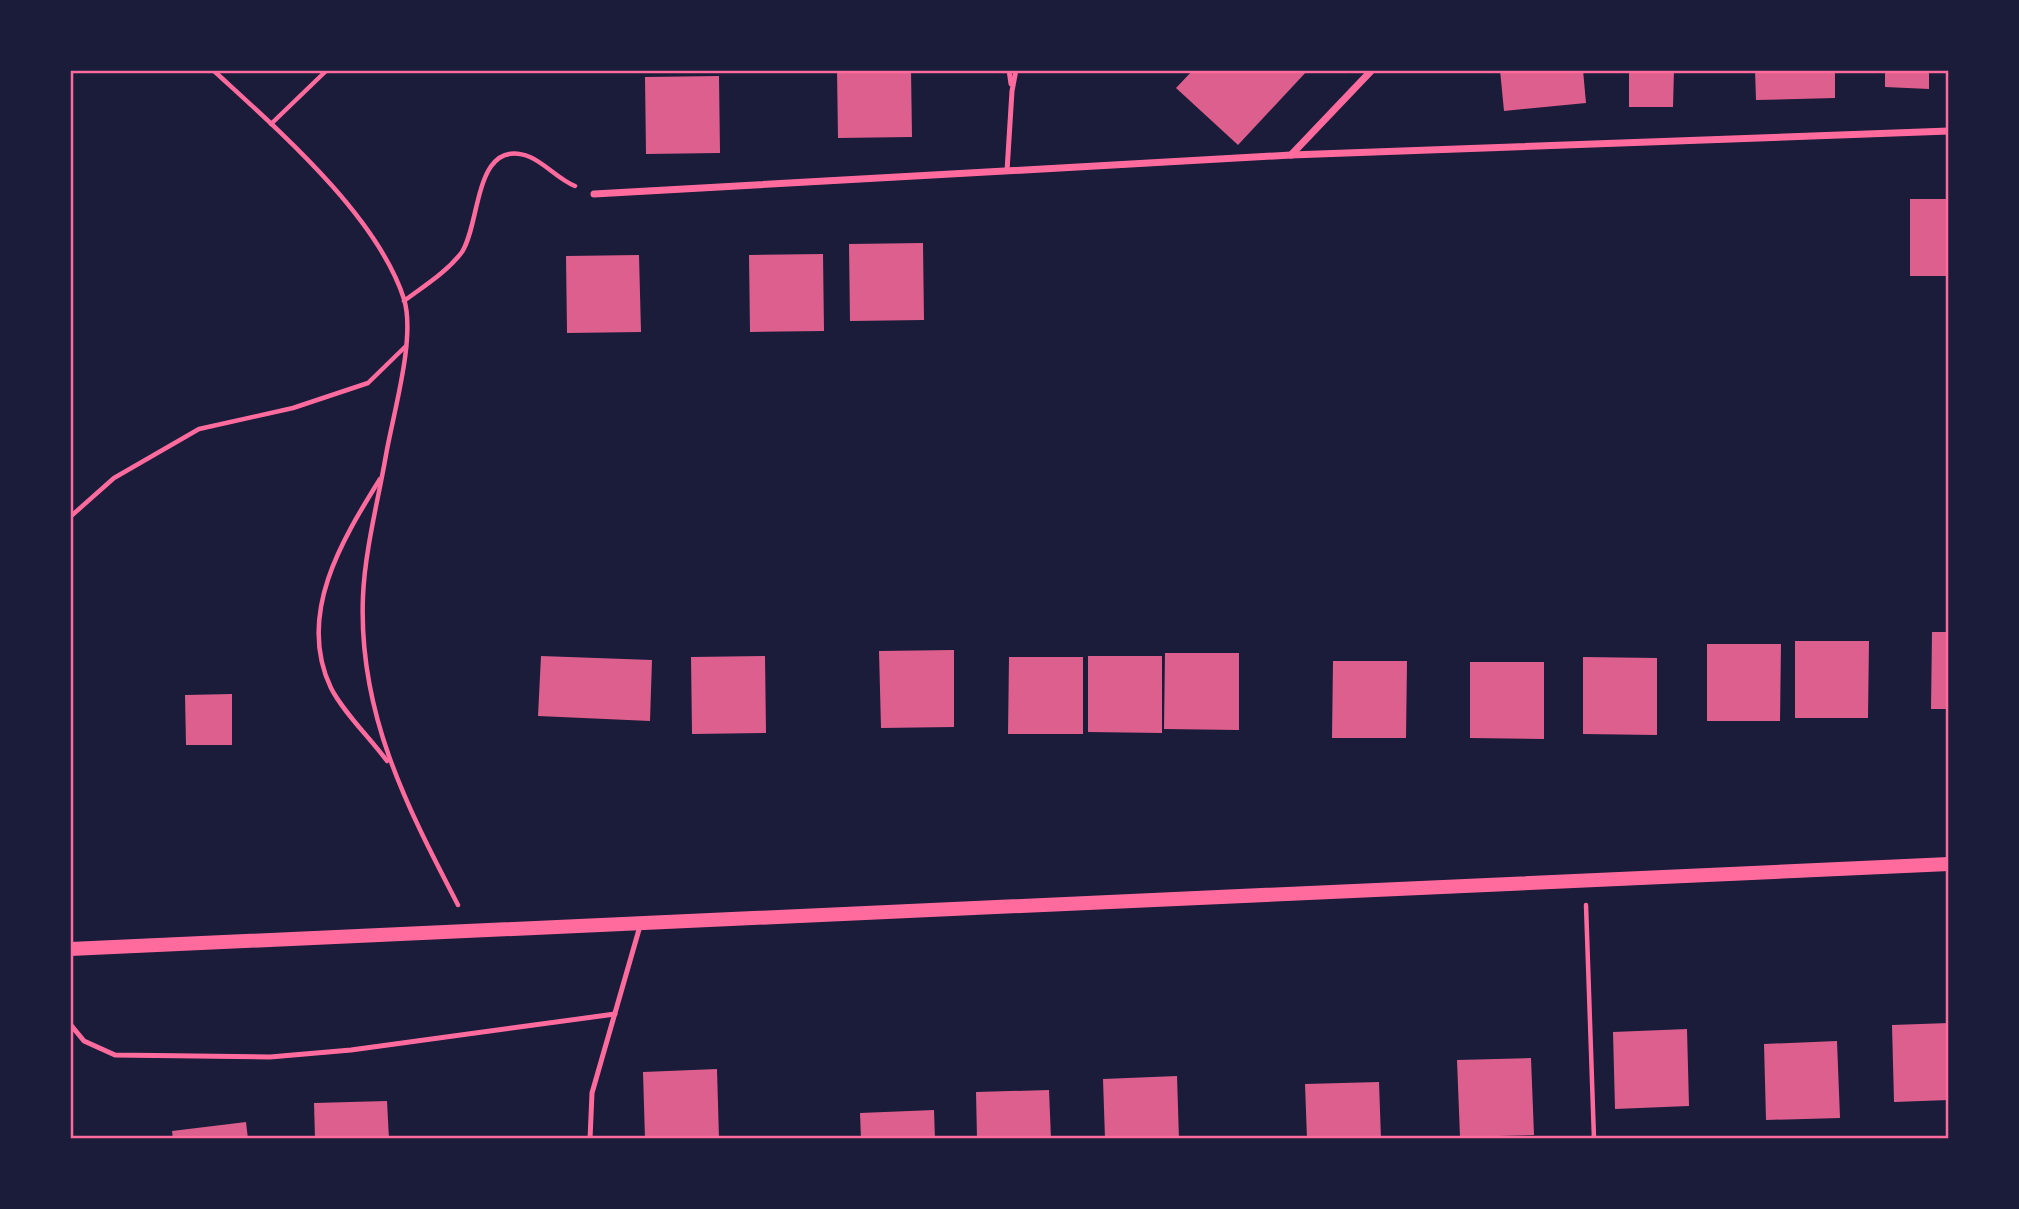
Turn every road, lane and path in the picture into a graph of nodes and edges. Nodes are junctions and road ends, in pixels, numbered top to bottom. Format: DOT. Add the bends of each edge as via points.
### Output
graph roads {
  1 [pos="213,70"];
  2 [pos="327,70"];
  3 [pos="1009,70"];
  4 [pos="1016,70"];
  5 [pos="1372,70"];
  6 [pos="1012,91"];
  7 [pos="271,124"];
  8 [pos="1949,131"];
  9 [pos="1291,155"];
  10 [pos="1007,170"];
  11 [pos="594,194"];
  12 [pos="404,300"];
  13 [pos="406,346"];
  14 [pos="383,475"];
  15 [pos="70,517"];
  16 [pos="389,762"];
  17 [pos="1949,864"];
  18 [pos="1585,880"];
  19 [pos="641,923"];
  20 [pos="471,930"];
  21 [pos="70,949"];
  22 [pos="615,1014"];
  23 [pos="70,1024"];
  24 [pos="590,1139"];
  25 [pos="1594,1139"];
  1 -- 7 [label="path"];
  2 -- 7 [label="path"];
  3 -- 6 [label="lane"];
  4 -- 6 [label="lane"];
  5 -- 9 [label="street"];
  6 -- 10 [label="lane"];
  7 -- 12 [label="path" via="376,239"];
  8 -- 9 [label="street"];
  9 -- 10 [label="street"];
  10 -- 11 [label="street"];
  11 -- 12 [label="path" via="566,183 530,157 509,154 492,163 482,178 472,231 463,250 450,267"];
  12 -- 13 [label="path"];
  13 -- 14 [label="path"];
  13 -- 15 [label="path" via="368,383 293,408 199,429 114,478"];
  14 -- 16 [label="path" via="363,594 363,650 371,701"];
  14 -- 16 [label="path" via="342,540 321,605 319,645 332,689"];
  16 -- 20 [label="path"];
  17 -- 18 [label="main road"];
  18 -- 19 [label="main road"];
  18 -- 25 [label="path"];
  19 -- 20 [label="main road"];
  19 -- 22 [label="lane"];
  20 -- 21 [label="main road"];
  22 -- 23 [label="lane" via="270,1057 115,1055 84,1041"];
  22 -- 24 [label="lane" via="592,1093"];
}
